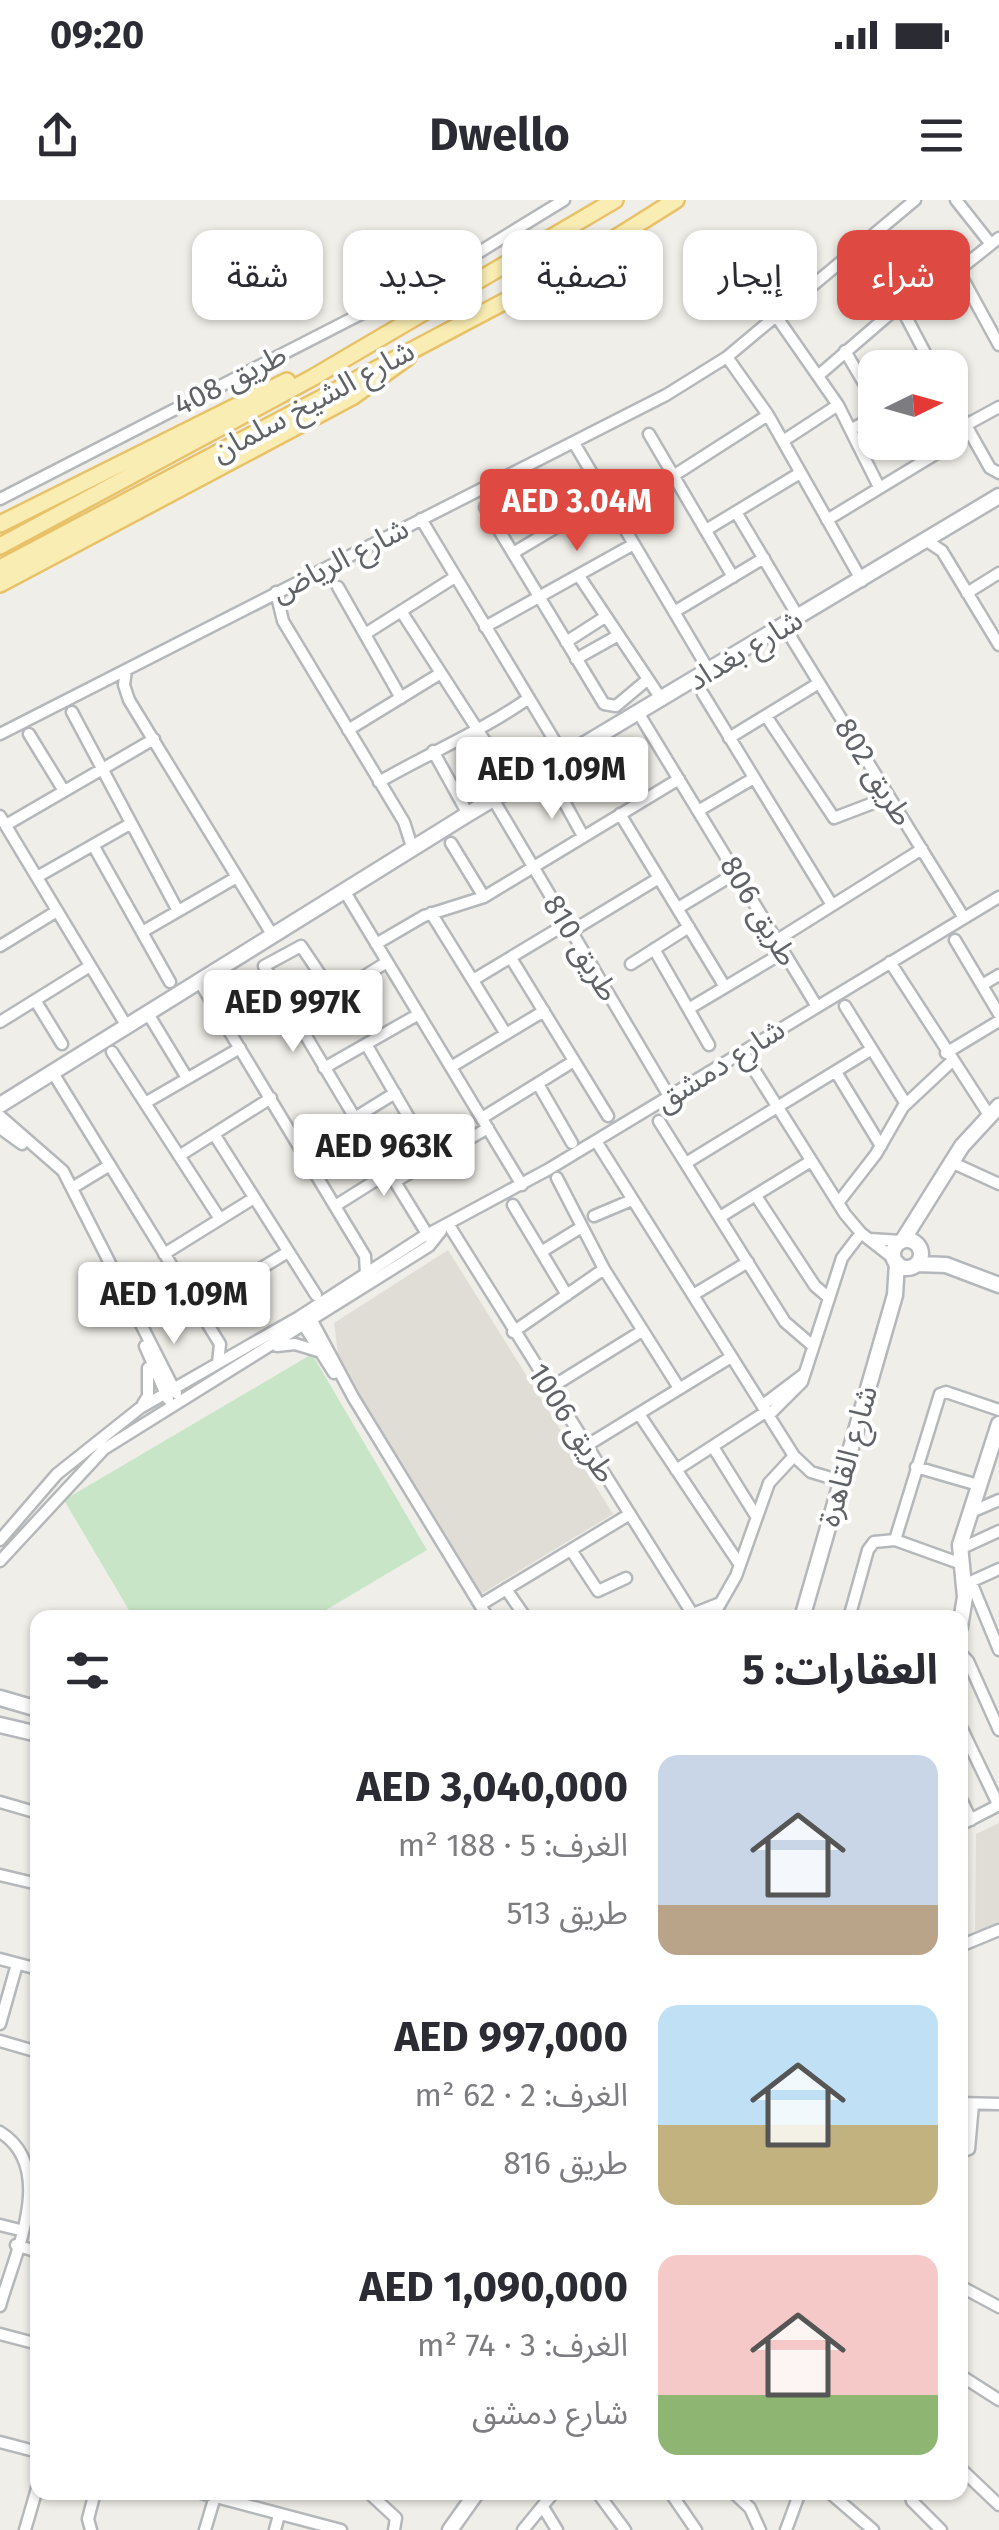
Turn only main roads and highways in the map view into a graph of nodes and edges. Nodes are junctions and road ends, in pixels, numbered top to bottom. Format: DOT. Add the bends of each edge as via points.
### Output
graph roads {
  1 [pos="615,200"];
  2 [pos="676,200"];
  3 [pos="426,342"];
  4 [pos="352,351"];
  5 [pos="0,524"];
  6 [pos="0,546"];
  7 [pos="0,568"];
  8 [pos="0,584"];
  1 -- 4 [label="main road, شارع الشيخ سلمان"];
  2 -- 3 [label="main road, شارع الشيخ سلمان" via="566,269"];
  3 -- 7 [label="main road, شارع الشيخ سلمان"];
  3 -- 8 [label="main road" via="352,397"];
  4 -- 5 [label="main road"];
  4 -- 6 [label="main road, شارع الشيخ سلمان"];
}
